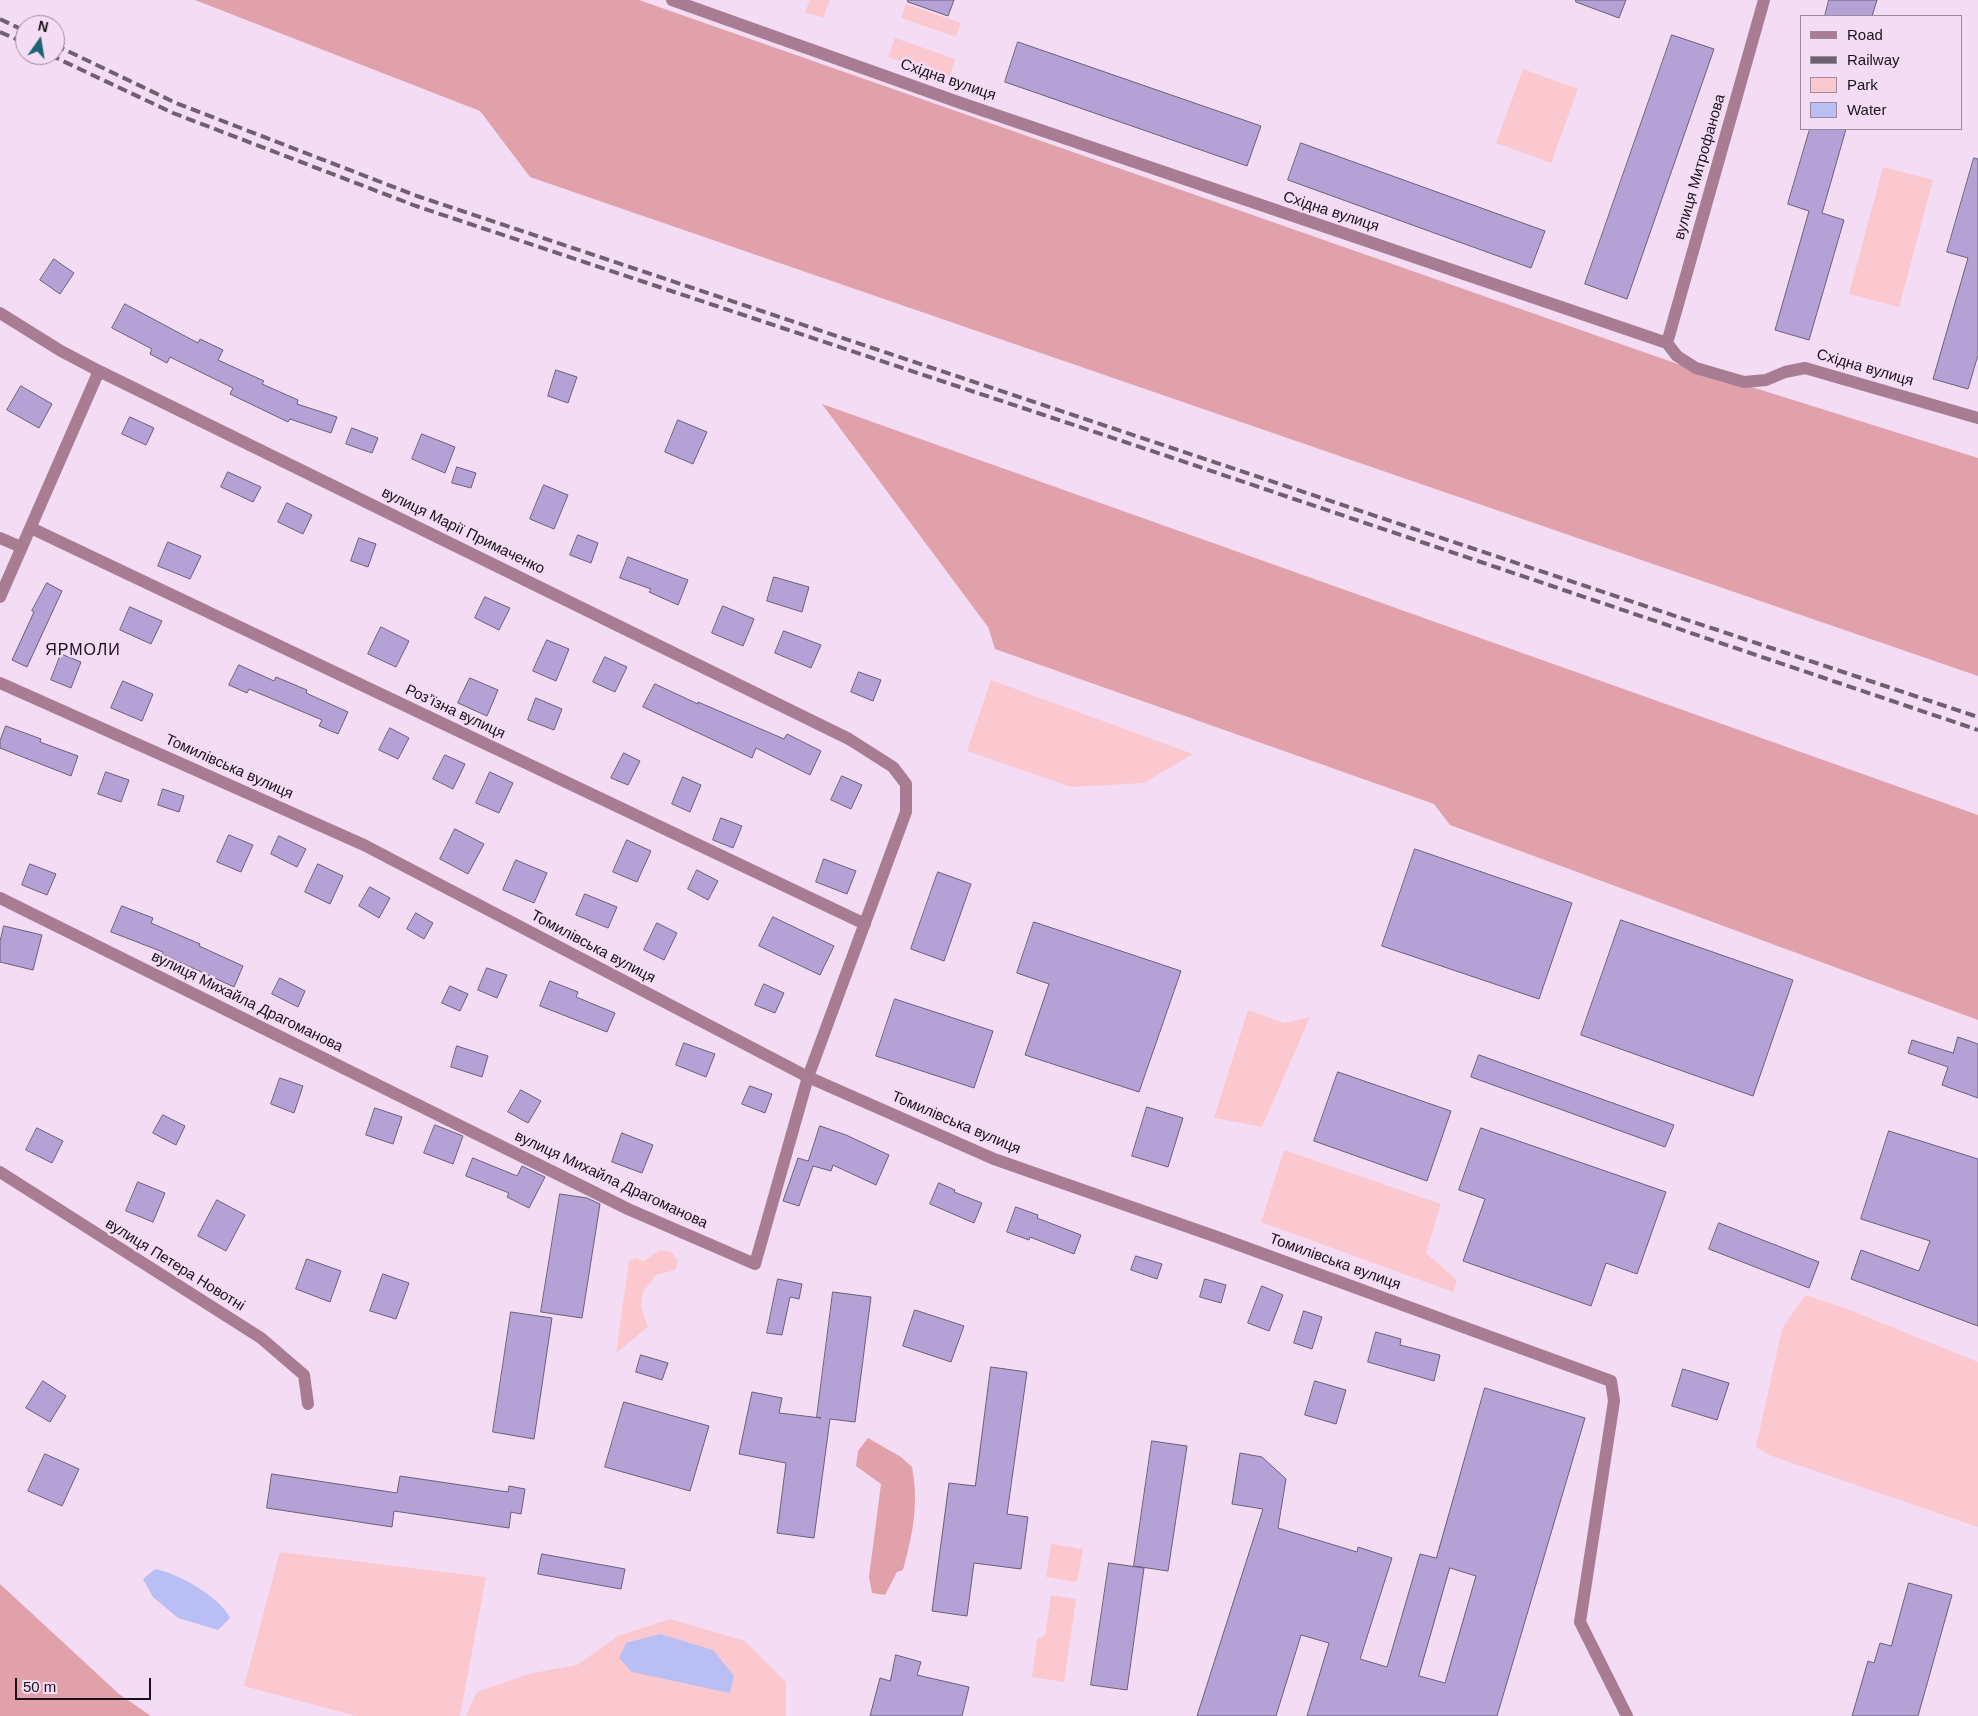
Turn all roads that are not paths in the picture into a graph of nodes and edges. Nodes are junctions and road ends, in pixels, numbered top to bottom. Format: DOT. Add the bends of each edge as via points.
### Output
graph roads {
  1 [pos="672,0"];
  2 [pos="1764,0"];
  3 [pos="0,313"];
  4 [pos="1667,343"];
  5 [pos="100,371"];
  6 [pos="1978,418"];
  7 [pos="32,528"];
  8 [pos="0,538"];
  9 [pos="21,547"];
  10 [pos="0,597"];
  11 [pos="0,683"];
  12 [pos="906,784"];
  13 [pos="0,898"];
  14 [pos="865,924"];
  15 [pos="808,1077"];
  16 [pos="0,1172"];
  17 [pos="308,1404"];
  18 [pos="1627,1716"];
  1 -- 4 [label="street, Східна вулиця" via="958,102"];
  2 -- 4 [label="street, вулиця Митрофанова"];
  3 -- 5 [label="street, вулиця Марії Примаченко"];
  4 -- 6 [label="street, Східна вулиця" via="1677,356 1696,368 1744,382 1766,380 1805,368"];
  5 -- 7 [label="street"];
  5 -- 12 [label="street, вулиця Марії Примаченко" via="849,739 893,767"];
  7 -- 9 [label="street"];
  7 -- 14 [label="street, Розʼїзна вулиця"];
  8 -- 9 [label="street"];
  9 -- 10 [label="street"];
  11 -- 15 [label="street, Томилівська вулиця" via="364,845"];
  12 -- 14 [label="street, вулиця Михайла Драгоманова" via="906,812"];
  13 -- 15 [label="street, вулиця Михайла Драгоманова" via="628,1209 756,1264"];
  14 -- 15 [label="street, вулиця Михайла Драгоманова"];
  15 -- 18 [label="street, Томилівська вулиця" via="994,1159 1611,1381 1614,1401 1580,1622"];
  16 -- 17 [label="street, вулиця Петера Новотні" via="261,1338 304,1375"];
}
